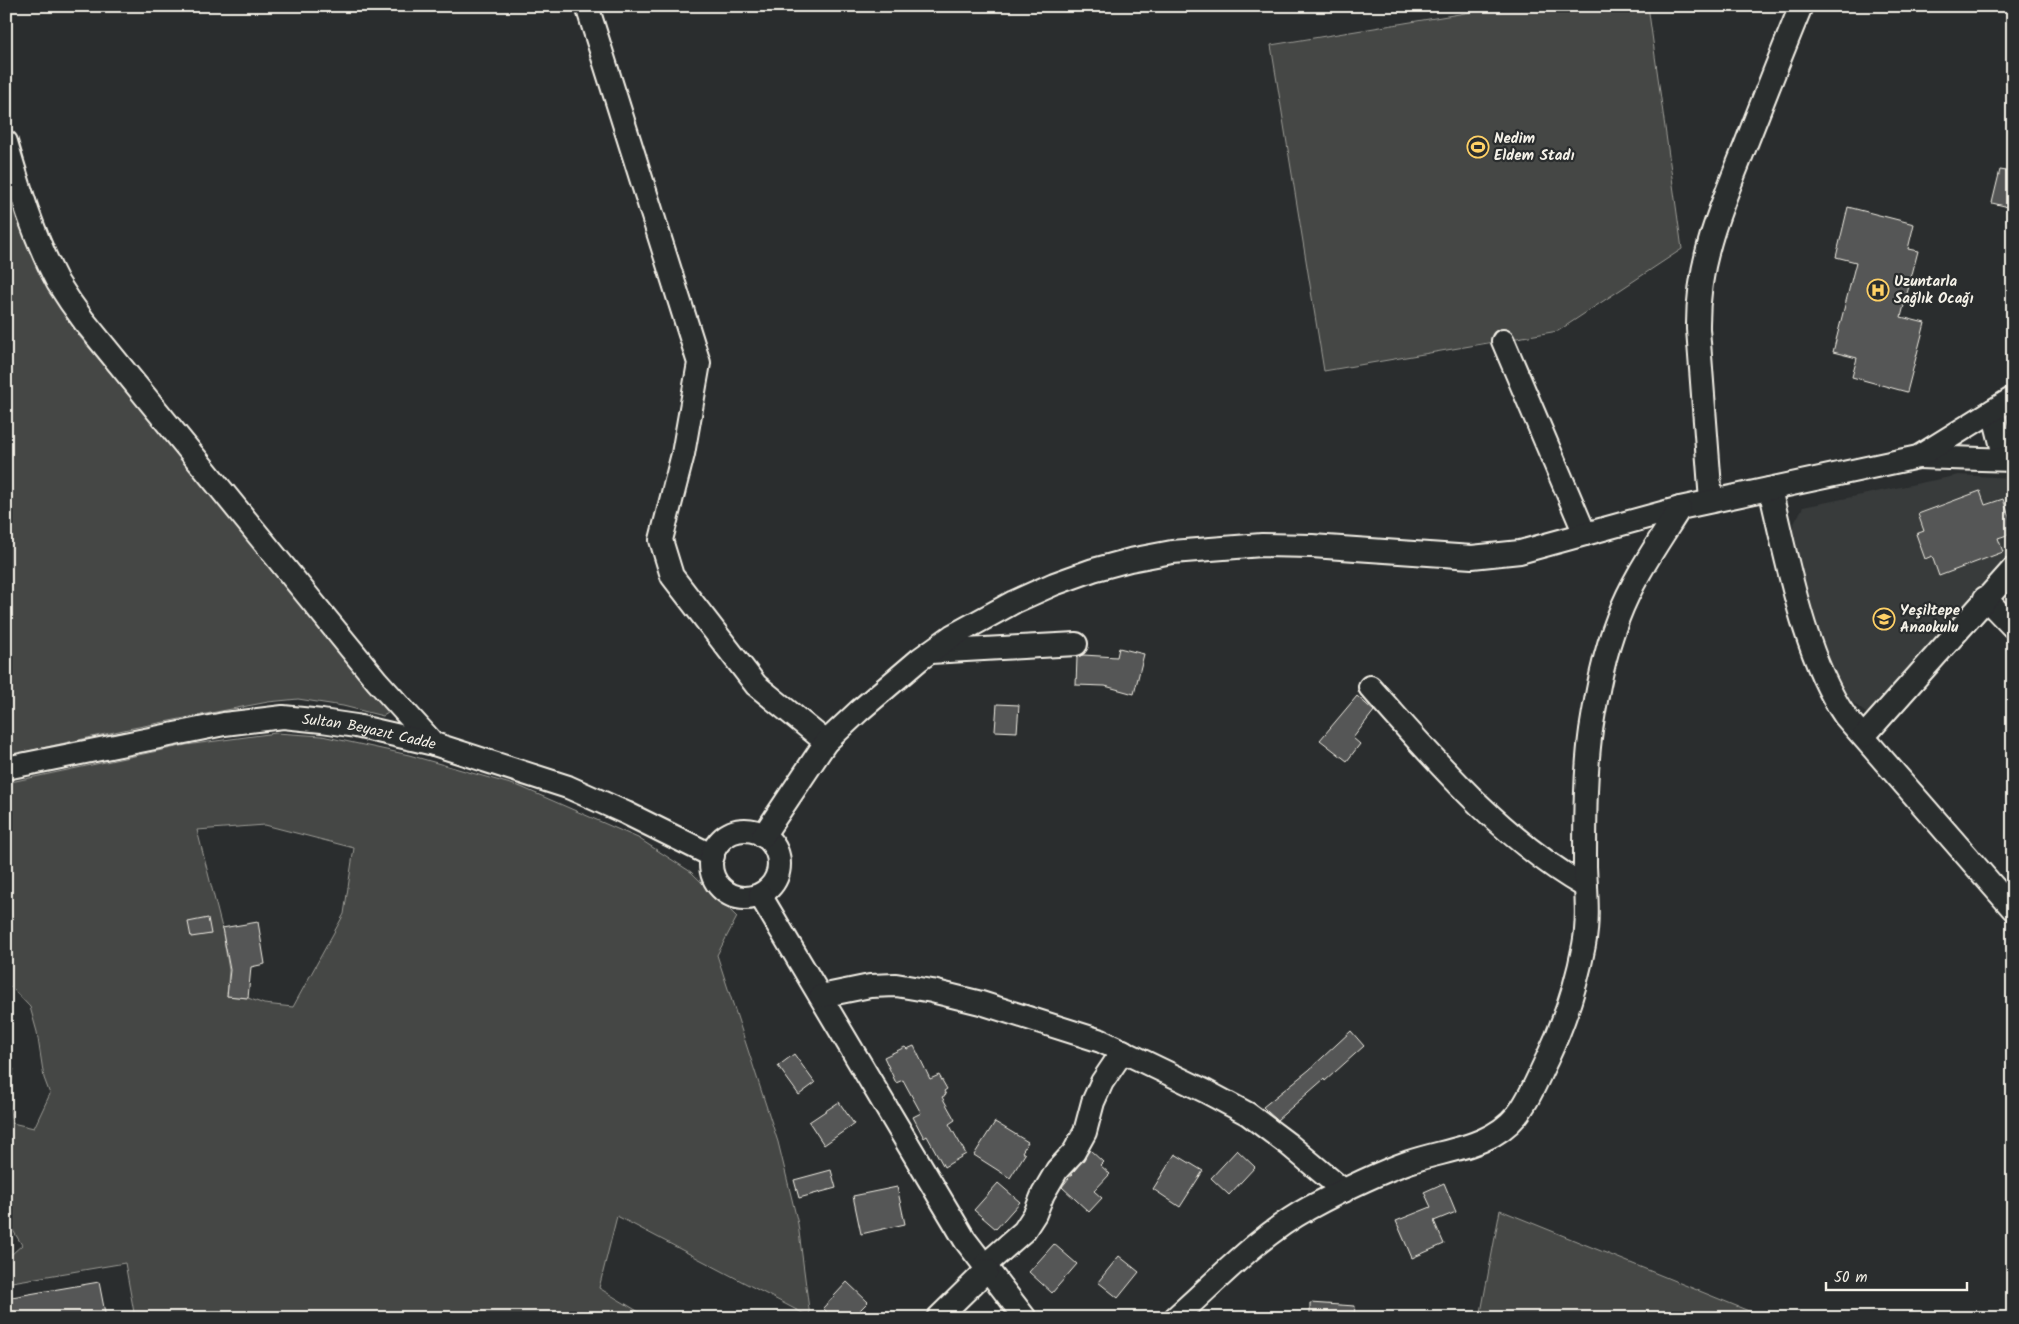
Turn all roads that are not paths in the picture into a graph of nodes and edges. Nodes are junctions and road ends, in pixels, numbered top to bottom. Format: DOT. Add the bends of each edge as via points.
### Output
graph roads {
  1 [pos="587,6"];
  2 [pos="1801,6"];
  3 [pos="6,142"];
  4 [pos="1503,341"];
  5 [pos="2013,398"];
  6 [pos="1993,411"];
  7 [pos="1918,456"];
  8 [pos="2009,459"];
  9 [pos="1770,489"];
  10 [pos="1711,502"];
  11 [pos="1680,508"];
  12 [pos="1585,534"];
  13 [pos="2013,569"];
  14 [pos="1986,598"];
  15 [pos="2013,627"];
  16 [pos="1076,644"];
  17 [pos="930,652"];
  18 [pos="1370,687"];
  19 [pos="1864,736"];
  20 [pos="826,742"];
  21 [pos="434,744"];
  22 [pos="6,768"];
  23 [pos="763,836"];
  24 [pos="712,856"];
  25 [pos="1586,887"];
  26 [pos="760,895"];
  27 [pos="2013,909"];
  28 [pos="820,996"];
  29 [pos="1124,1051"];
  30 [pos="1344,1191"];
  31 [pos="986,1268"];
  32 [pos="938,1318"];
  33 [pos="1025,1318"];
  34 [pos="1175,1318"];
  1 -- 20 [label="street" via="699,363 683,454 661,540 672,576 756,685"];
  2 -- 10 [label="street" via="1713,226 1702,268 1697,302 1698,329"];
  3 -- 21 [label="street" via="39,241 59,283 84,321 377,681"];
  4 -- 12 [label="street"];
  5 -- 6 [label="street"];
  6 -- 7 [label="street"];
  6 -- 8 [label="street"];
  7 -- 8 [label="street"];
  7 -- 9 [label="street"];
  9 -- 10 [label="street"];
  9 -- 19 [label="street" via="1816,660 1835,702"];
  10 -- 11 [label="street"];
  11 -- 12 [label="street"];
  11 -- 25 [label="street" via="1643,566 1605,654 1591,732"];
  12 -- 17 [label="street" via="1520,552 1472,557 1262,545 1172,552 1093,570 1054,584 952,636"];
  13 -- 14 [label="street"];
  14 -- 15 [label="street"];
  14 -- 19 [label="street"];
  16 -- 17 [label="street"];
  17 -- 20 [label="street"];
  18 -- 25 [label="street" via="1480,806 1559,872"];
  19 -- 27 [label="street"];
  20 -- 23 [label="street"];
  21 -- 22 [label="street, Sultan Beyazıt Cadde" via="356,726 283,718 224,724"];
  21 -- 24 [label="street, Sultan Beyazıt Cadde" via="568,787"];
  23 -- 24 [label="street" via="754,831 733,832 724,838"];
  23 -- 26 [label="street" via="772,844 779,866 770,887"];
  24 -- 26 [label="street" via="714,878 720,887 740,897"];
  25 -- 30 [label="street" via="1584,943 1571,993 1556,1039 1518,1113 1503,1130 1483,1141 1409,1162"];
  26 -- 28 [label="street"];
  28 -- 29 [label="street" via="870,986 896,985 932,990 1101,1041"];
  28 -- 31 [label="street" via="965,1240"];
  29 -- 30 [label="street" via="1248,1114"];
  29 -- 31 [label="street" via="1102,1082 1085,1132 1074,1152 1057,1170 1035,1214 1024,1231"];
  30 -- 34 [label="street" via="1307,1209 1273,1232"];
  31 -- 32 [label="street"];
  31 -- 33 [label="street"];
}
